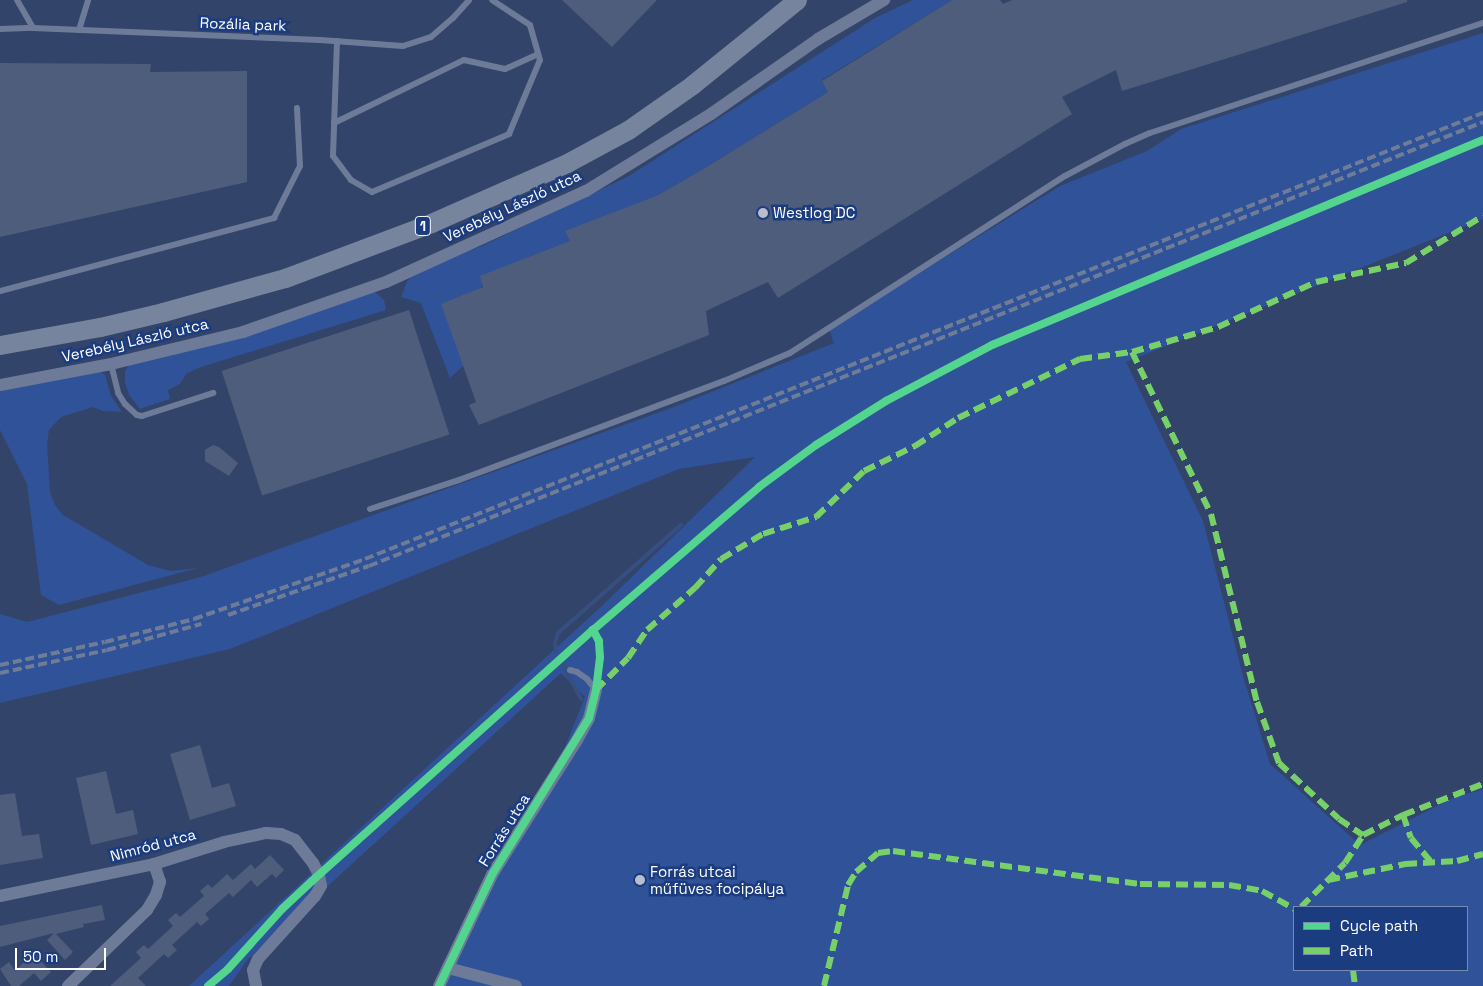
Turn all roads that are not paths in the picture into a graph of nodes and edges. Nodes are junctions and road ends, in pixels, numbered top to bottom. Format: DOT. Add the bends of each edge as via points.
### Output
graph roads {
  1 [pos="17,0"];
  2 [pos="88,0"];
  3 [pos="469,0"];
  4 [pos="492,0"];
  5 [pos="797,0"];
  6 [pos="884,0"];
  7 [pos="1483,23"];
  8 [pos="33,28"];
  9 [pos="0,29"];
  10 [pos="79,30"];
  11 [pos="337,41"];
  12 [pos="538,54"];
  13 [pos="297,108"];
  14 [pos="334,123"];
  15 [pos="0,291"];
  16 [pos="0,345"];
  17 [pos="110,364"];
  18 [pos="0,384"];
  19 [pos="213,393"];
  20 [pos="370,509"];
  21 [pos="570,670"];
  22 [pos="596,690"];
  23 [pos="154,864"];
  24 [pos="0,896"];
  25 [pos="448,968"];
  26 [pos="68,986"];
  27 [pos="256,986"];
  28 [pos="439,986"];
  29 [pos="516,986"];
  1 -- 8 [label="lane"];
  2 -- 10 [label="lane"];
  3 -- 11 [label="lane, Rozália park" via="431,36 403,46"];
  4 -- 12 [label="lane" via="530,26"];
  5 -- 16 [label="main road, 1" via="692,84 628,130 566,163 431,223 285,278 164,312"];
  6 -- 17 [label="street, Verebély László utca" via="818,39 711,114 586,191 386,282 242,332"];
  7 -- 20 [label="lane" via="1150,133 1065,176 790,353 459,480"];
  8 -- 9 [label="lane, Rozália park"];
  8 -- 10 [label="lane, Rozália park"];
  10 -- 11 [label="lane, Rozália park"];
  11 -- 14 [label="lane"];
  12 -- 14 [label="lane" via="505,69 464,60"];
  12 -- 14 [label="lane" via="540,60 509,134 372,192 351,180 333,156"];
  13 -- 15 [label="lane" via="300,166 274,218"];
  17 -- 18 [label="street, Verebély László utca"];
  17 -- 19 [label="lane" via="118,393 137,415"];
  21 -- 22 [label="lane" via="588,679"];
  22 -- 25 [label="street, Forrás utca" via="589,718 494,873"];
  23 -- 24 [label="street, Nimród utca"];
  23 -- 26 [label="street" via="160,882 147,910"];
  23 -- 27 [label="street, Nimród utca" via="224,842 266,833 281,834 295,840 319,874 321,886 258,959 252,970"];
  25 -- 28 [label="street, Forrás utca"];
  25 -- 29 [label="street"];
}
